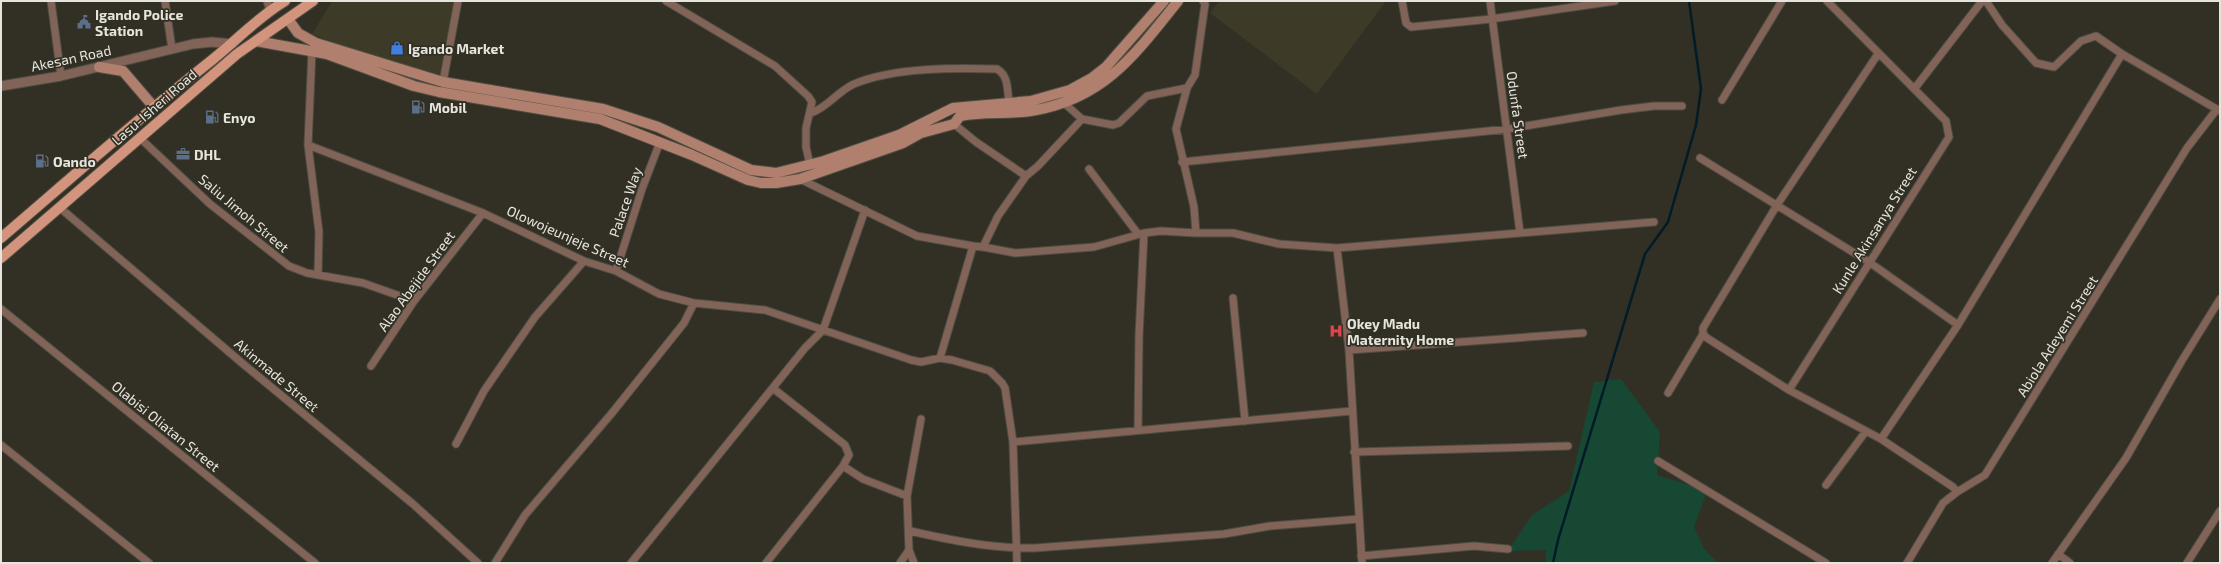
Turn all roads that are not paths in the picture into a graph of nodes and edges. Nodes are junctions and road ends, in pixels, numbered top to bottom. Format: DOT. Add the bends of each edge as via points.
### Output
graph roads {
  1 [pos="51,1"];
  2 [pos="165,1"];
  3 [pos="285,1"];
  4 [pos="313,1"];
  5 [pos="458,1"];
  6 [pos="666,1"];
  7 [pos="1164,1"];
  8 [pos="1178,1"];
  9 [pos="1402,1"];
  10 [pos="1490,1"];
  11 [pos="1613,1"];
  12 [pos="1782,1"];
  13 [pos="1827,1"];
  14 [pos="1982,1"];
  15 [pos="1986,1"];
  16 [pos="1205,2"];
  17 [pos="268,5"];
  18 [pos="288,19"];
  19 [pos="1491,19"];
  20 [pos="256,42"];
  21 [pos="232,44"];
  22 [pos="172,49"];
  23 [pos="312,50"];
  24 [pos="1878,54"];
  25 [pos="2122,54"];
  26 [pos="99,67"];
  27 [pos="61,76"];
  28 [pos="443,82"];
  29 [pos="11,85"];
  30 [pos="1,86"];
  31 [pos="1187,88"];
  32 [pos="1915,88"];
  33 [pos="1,90"];
  34 [pos="1722,100"];
  35 [pos="1009,102"];
  36 [pos="1064,103"];
  37 [pos="154,106"];
  38 [pos="1682,106"];
  39 [pos="2218,110"];
  40 [pos="811,113"];
  41 [pos="1082,119"];
  42 [pos="954,124"];
  43 [pos="1508,128"];
  44 [pos="141,139"];
  45 [pos="660,142"];
  46 [pos="308,145"];
  47 [pos="1700,158"];
  48 [pos="1182,162"];
  49 [pos="810,165"];
  50 [pos="1089,169"];
  51 [pos="1026,176"];
  52 [pos="800,179"];
  53 [pos="1777,205"];
  54 [pos="59,207"];
  55 [pos="865,210"];
  56 [pos="483,213"];
  57 [pos="1654,222"];
  58 [pos="1196,233"];
  59 [pos="1520,233"];
  60 [pos="1141,234"];
  61 [pos="1,238"];
  62 [pos="973,246"];
  63 [pos="983,247"];
  64 [pos="1337,248"];
  65 [pos="1,258"];
  66 [pos="584,261"];
  67 [pos="1869,262"];
  68 [pos="616,271"];
  69 [pos="318,274"];
  70 [pos="1233,298"];
  71 [pos="2220,299"];
  72 [pos="414,301"];
  73 [pos="694,303"];
  74 [pos="1,309"];
  75 [pos="1958,324"];
  76 [pos="823,330"];
  77 [pos="1583,333"];
  78 [pos="1703,334"];
  79 [pos="1350,350"];
  80 [pos="940,358"];
  81 [pos="371,366"];
  82 [pos="774,389"];
  83 [pos="1789,390"];
  84 [pos="1668,394"];
  85 [pos="1352,411"];
  86 [pos="921,419"];
  87 [pos="1245,421"];
  88 [pos="1138,430"];
  89 [pos="1866,430"];
  90 [pos="1881,439"];
  91 [pos="1013,442"];
  92 [pos="456,444"];
  93 [pos="1,445"];
  94 [pos="1568,446"];
  95 [pos="1354,452"];
  96 [pos="1658,461"];
  97 [pos="843,466"];
  98 [pos="1826,485"];
  99 [pos="1957,492"];
  100 [pos="907,496"];
  101 [pos="2220,512"];
  102 [pos="1359,519"];
  103 [pos="910,531"];
  104 [pos="1015,548"];
  105 [pos="1508,549"];
  106 [pos="909,550"];
  107 [pos="2058,554"];
  108 [pos="1362,559"];
  109 [pos="149,563"];
  110 [pos="315,563"];
  111 [pos="478,563"];
  112 [pos="495,563"];
  113 [pos="631,563"];
  114 [pos="766,563"];
  115 [pos="900,563"];
  116 [pos="914,563"];
  117 [pos="1016,563"];
  118 [pos="1826,563"];
  119 [pos="1907,563"];
  120 [pos="2052,563"];
  121 [pos="2070,563"];
  122 [pos="2187,563"];
  1 -- 27 [label="street"];
  2 -- 22 [label="street"];
  3 -- 17 [label="main road, Lasu-Isheri Road"];
  4 -- 18 [label="main road, Lasu-Isheri Road"];
  5 -- 28 [label="street"];
  6 -- 40 [label="street" via="775,66 808,96 812,102"];
  7 -- 35 [label="main road" via="1116,56 1092,78 1057,95 1031,101"];
  8 -- 36 [label="main road" via="1118,71 1097,88"];
  9 -- 19 [label="street" via="1406,23 1411,27"];
  10 -- 19 [label="street, Odunfa Street"];
  11 -- 19 [label="street"];
  12 -- 34 [label="street"];
  13 -- 24 [label="street, Kunle Akinsanya Street"];
  14 -- 32 [label="street"];
  15 -- 25 [label="street" via="2002,25 2036,63 2054,67 2081,41 2096,36"];
  16 -- 31 [label="street" via="1195,76"];
  17 -- 21 [label="main road, Lasu-Isheri Road"];
  18 -- 20 [label="main road, Lasu-Isheri Road"];
  18 -- 28 [label="main road" via="298,33 316,43"];
  19 -- 43 [label="street, Odunfa Street"];
  20 -- 23 [label="main road"];
  20 -- 44 [label="main road, Lasu-Isheri Road" via="237,54"];
  21 -- 22 [label="street, Akesan Road" via="212,42"];
  21 -- 37 [label="main road, Lasu-Isheri Road"];
  22 -- 26 [label="street, Akesan Road"];
  23 -- 45 [label="main road" via="439,92 600,119"];
  23 -- 46 [label="street"];
  24 -- 32 [label="street, Kunle Akinsanya Street"];
  24 -- 53 [label="street"];
  25 -- 39 [label="street"];
  25 -- 75 [label="street"];
  26 -- 27 [label="street, Akesan Road"];
  26 -- 37 [label="main road" via="123,71"];
  27 -- 29 [label="street, Akesan Road"];
  28 -- 49 [label="main road" via="603,109 658,127 751,170 776,173"];
  29 -- 30 [label="street, Akesan Road"];
  29 -- 33 [label="street, Akesan Road"];
  31 -- 41 [label="street" via="1147,96 1119,123 1113,125"];
  31 -- 48 [label="street" via="1176,123"];
  32 -- 67 [label="street, Kunle Akinsanya Street" via="1946,121 1949,137"];
  35 -- 40 [label="street" via="1006,78 998,69 942,68 888,75 854,84"];
  35 -- 49 [label="main road" via="954,108 899,135"];
  36 -- 41 [label="street"];
  36 -- 42 [label="main road" via="1035,110 960,116"];
  37 -- 61 [label="main road, Lasu-Isheri Road"];
  38 -- 43 [label="street" via="1621,110"];
  39 -- 99 [label="street, Abiola Adeyemi Street" via="2187,148 1985,475"];
  40 -- 49 [label="street" via="806,128 806,147"];
  41 -- 51 [label="street"];
  42 -- 51 [label="street"];
  42 -- 52 [label="main road" via="922,133 903,143"];
  43 -- 48 [label="street"];
  43 -- 59 [label="street, Odunfa Street"];
  44 -- 54 [label="main road, Lasu-Isheri Road"];
  44 -- 69 [label="street, Saliu Jimoh Street" via="210,204 264,249 289,266"];
  45 -- 52 [label="main road" via="748,180 776,183"];
  45 -- 68 [label="street, Palace Way"];
  46 -- 56 [label="street, Olowojeunjeje Street"];
  46 -- 69 [label="street" via="319,232"];
  47 -- 53 [label="street"];
  48 -- 58 [label="street" via="1194,207"];
  50 -- 60 [label="street"];
  51 -- 63 [label="street" via="998,216"];
  52 -- 55 [label="street"];
  53 -- 67 [label="street"];
  53 -- 78 [label="street" via="1703,328"];
  54 -- 65 [label="main road, Lasu-Isheri Road"];
  54 -- 111 [label="street, Akinmade Street" via="242,364 413,504"];
  55 -- 62 [label="street" via="917,236"];
  55 -- 76 [label="street"];
  56 -- 66 [label="street, Olowojeunjeje Street"];
  56 -- 72 [label="street, Alao Abejide Street"];
  57 -- 59 [label="street"];
  58 -- 60 [label="street" via="1161,231"];
  58 -- 64 [label="street" via="1233,233 1279,244"];
  59 -- 64 [label="street"];
  60 -- 63 [label="street" via="1094,247 1015,253"];
  60 -- 88 [label="street"];
  62 -- 63 [label="street"];
  62 -- 80 [label="street"];
  64 -- 79 [label="street"];
  66 -- 68 [label="street, Olowojeunjeje Street"];
  66 -- 92 [label="street" via="535,317 484,391"];
  67 -- 75 [label="street"];
  67 -- 83 [label="street, Kunle Akinsanya Street"];
  68 -- 73 [label="street, Olowojeunjeje Street" via="659,294"];
  69 -- 72 [label="street, Saliu Jimoh Street" via="363,283"];
  70 -- 87 [label="street"];
  71 -- 107 [label="street" via="2126,458"];
  72 -- 81 [label="street, Alao Abejide Street"];
  73 -- 76 [label="street, Olowojeunjeje Street" via="765,310"];
  73 -- 112 [label="street" via="684,323 612,413 529,510"];
  74 -- 110 [label="street, Olabisi Oliatan Street"];
  75 -- 90 [label="street"];
  76 -- 80 [label="street, Olowojeunjeje Street" via="911,360 921,362"];
  76 -- 82 [label="street" via="805,348"];
  77 -- 79 [label="street"];
  78 -- 83 [label="street"];
  78 -- 84 [label="street"];
  79 -- 85 [label="street"];
  80 -- 91 [label="street" via="996,375 1004,388"];
  82 -- 97 [label="street" via="846,445 849,455"];
  82 -- 113 [label="street"];
  83 -- 89 [label="street"];
  85 -- 87 [label="street"];
  85 -- 95 [label="street"];
  86 -- 100 [label="street"];
  87 -- 88 [label="street"];
  88 -- 91 [label="street"];
  89 -- 90 [label="street"];
  89 -- 98 [label="street"];
  90 -- 99 [label="street" via="1953,486"];
  91 -- 104 [label="street"];
  93 -- 109 [label="street"];
  94 -- 95 [label="street"];
  95 -- 102 [label="street"];
  96 -- 118 [label="street"];
  97 -- 100 [label="street" via="868,481"];
  97 -- 114 [label="street"];
  99 -- 119 [label="street, Abiola Adeyemi Street" via="1939,508"];
  100 -- 103 [label="street"];
  101 -- 122 [label="street"];
  102 -- 104 [label="street" via="1270,526 1224,534"];
  102 -- 108 [label="street"];
  103 -- 104 [label="street"];
  103 -- 106 [label="street"];
  104 -- 117 [label="street"];
  105 -- 108 [label="street" via="1474,546"];
  106 -- 115 [label="street"];
  106 -- 116 [label="street"];
  107 -- 120 [label="street"];
  107 -- 121 [label="street"];
}
